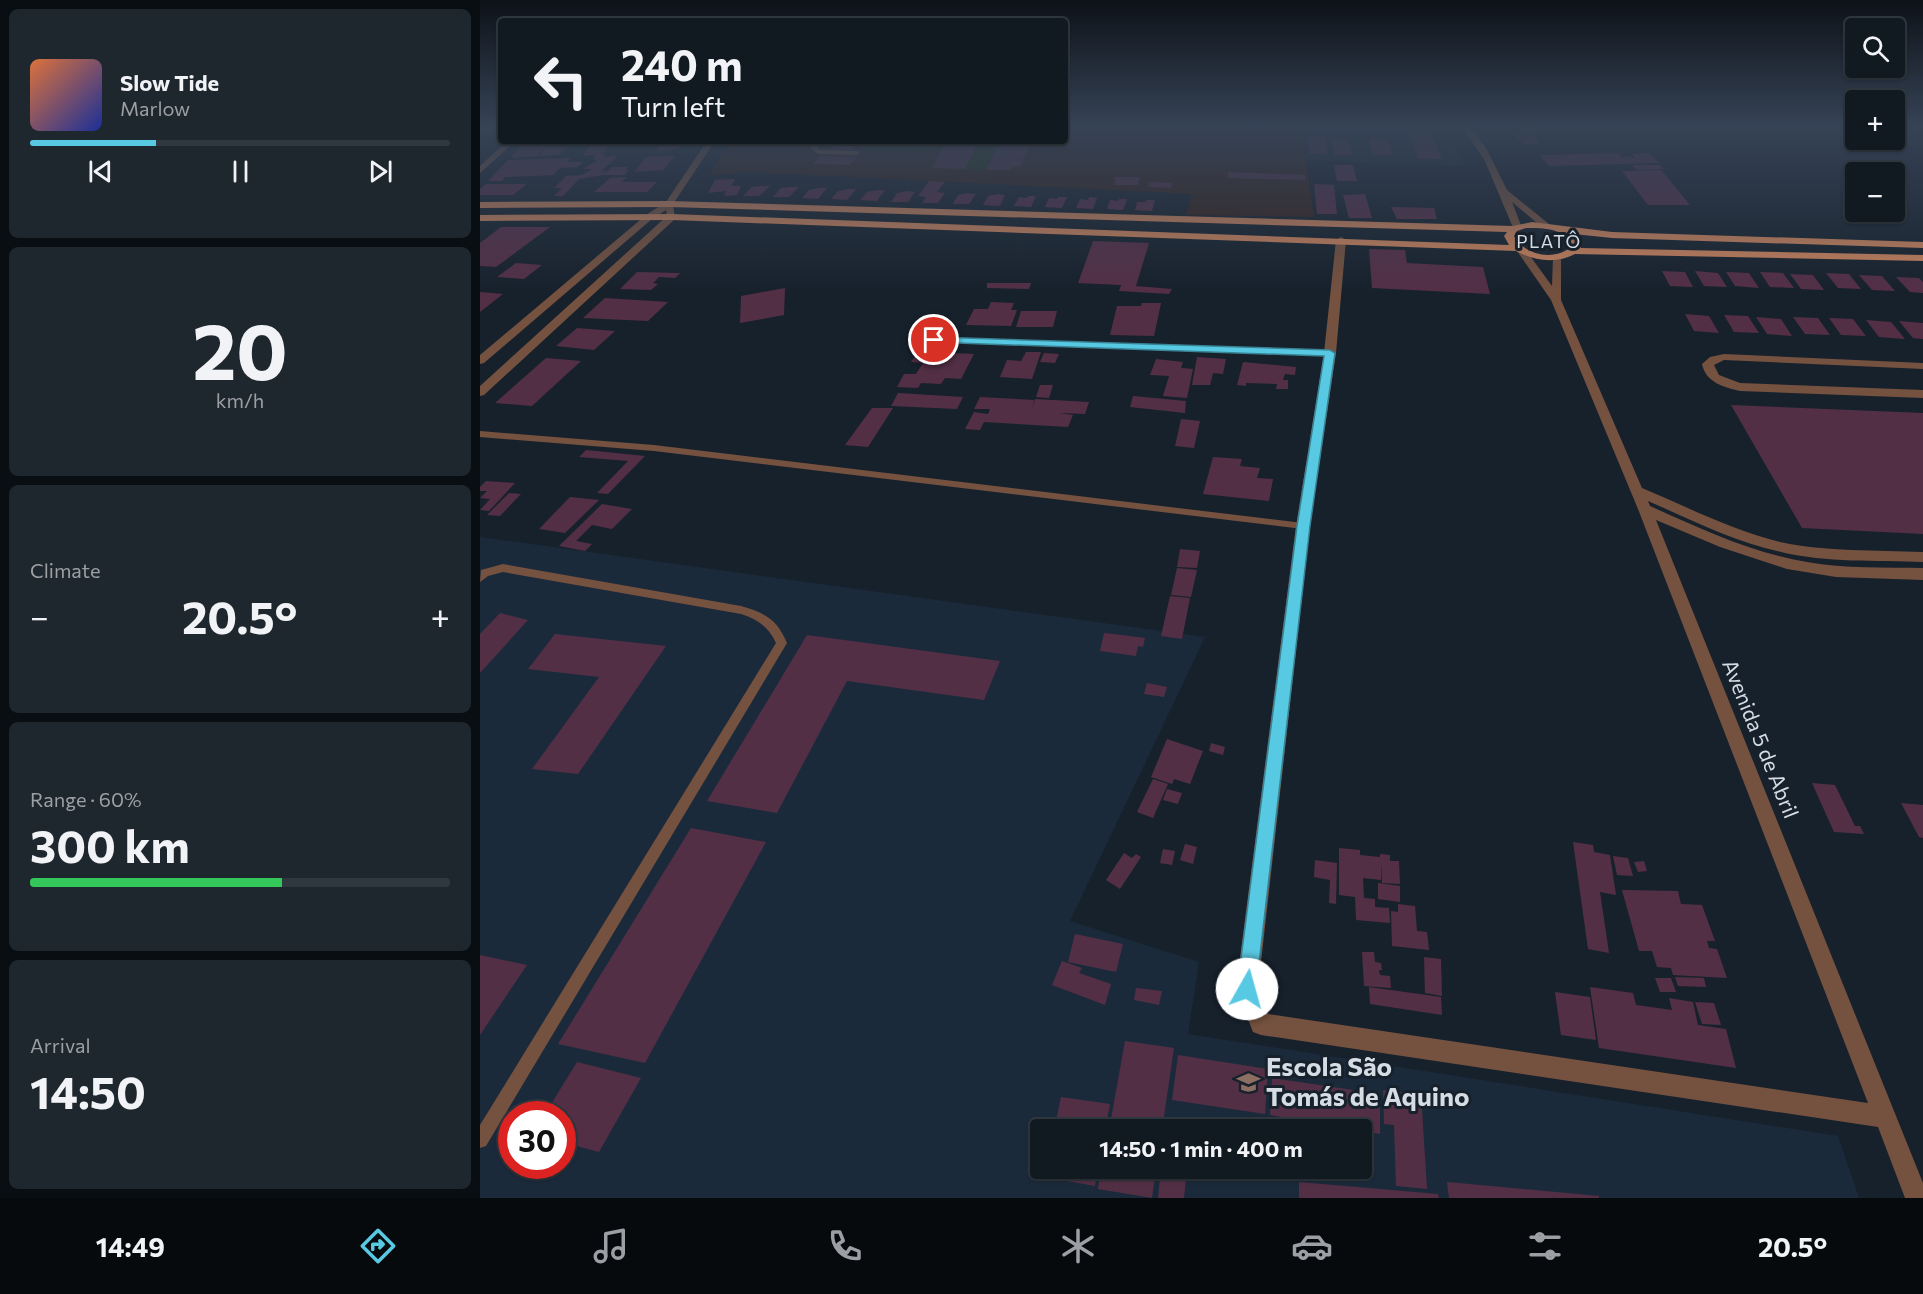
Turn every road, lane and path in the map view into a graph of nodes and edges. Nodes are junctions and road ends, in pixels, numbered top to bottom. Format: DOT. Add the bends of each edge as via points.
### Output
graph roads {
  1 [pos="684,181"];
  2 [pos="1498,181"];
  3 [pos="1503,190"];
  4 [pos="669,204"];
  5 [pos="480,205"];
  6 [pos="648,217"];
  7 [pos="480,218"];
  8 [pos="672,218"];
  9 [pos="1273,224"];
  10 [pos="1546,226"];
  11 [pos="1516,229"];
  12 [pos="1562,231"];
  13 [pos="1274,239"];
  14 [pos="1341,240"];
  15 [pos="1923,245"];
  16 [pos="1520,250"];
  17 [pos="1575,251"];
  18 [pos="1558,257"];
  19 [pos="1923,258"];
  20 [pos="1556,300"];
  21 [pos="918,340"];
  22 [pos="1330,353"];
  23 [pos="480,361"];
  24 [pos="1923,366"];
  25 [pos="480,392"];
  26 [pos="1923,394"];
  27 [pos="480,434"];
  28 [pos="1636,490"];
  29 [pos="1645,509"];
  30 [pos="1304,526"];
  31 [pos="1923,557"];
  32 [pos="1923,574"];
  33 [pos="480,578"];
  34 [pos="1885,1117"];
  35 [pos="480,1140"];
  36 [pos="1917,1198"];
  1 -- 4 [label="street"];
  2 -- 3 [label="street"];
  3 -- 10 [label="street"];
  3 -- 11 [label="street"];
  4 -- 5 [label="main road"];
  4 -- 6 [label="street"];
  4 -- 8 [label="street"];
  4 -- 9 [label="main road"];
  6 -- 7 [label="main road"];
  6 -- 8 [label="main road"];
  6 -- 23 [label="street"];
  8 -- 13 [label="main road"];
  8 -- 25 [label="street"];
  9 -- 11 [label="main road"];
  9 -- 13 [label="main road"];
  10 -- 11 [label="main road" via="1525,225"];
  10 -- 12 [label="main road"];
  11 -- 16 [label="main road" via="1509,236"];
  12 -- 15 [label="main road"];
  12 -- 17 [label="main road" via="1574,238"];
  13 -- 14 [label="main road"];
  14 -- 16 [label="main road"];
  14 -- 22 [label="street"];
  16 -- 18 [label="main road"];
  16 -- 20 [label="street, Avenida 5 de Abril"];
  17 -- 18 [label="main road"];
  17 -- 19 [label="main road"];
  18 -- 20 [label="street, Avenida 5 de Abril"];
  20 -- 28 [label="street, Avenida 5 de Abril"];
  21 -- 22 [label="lane"];
  22 -- 30 [label="street"];
  24 -- 26 [label="street" via="1724,357 1708,364 1713,376 1740,387"];
  27 -- 30 [label="lane" via="654,448"];
  28 -- 29 [label="street, Avenida 5 de Abril"];
  28 -- 31 [label="street" via="1777,546"];
  29 -- 32 [label="street" via="1702,535 1778,562 1811,568"];
  29 -- 34 [label="street, Avenida 5 de Abril"];
  30 -- 34 [label="street" via="1247,989 1261,1024"];
  33 -- 35 [label="lane" via="502,568 741,610 763,617 777,629 782,643"];
  34 -- 36 [label="street, Avenida 5 de Abril"];
}
